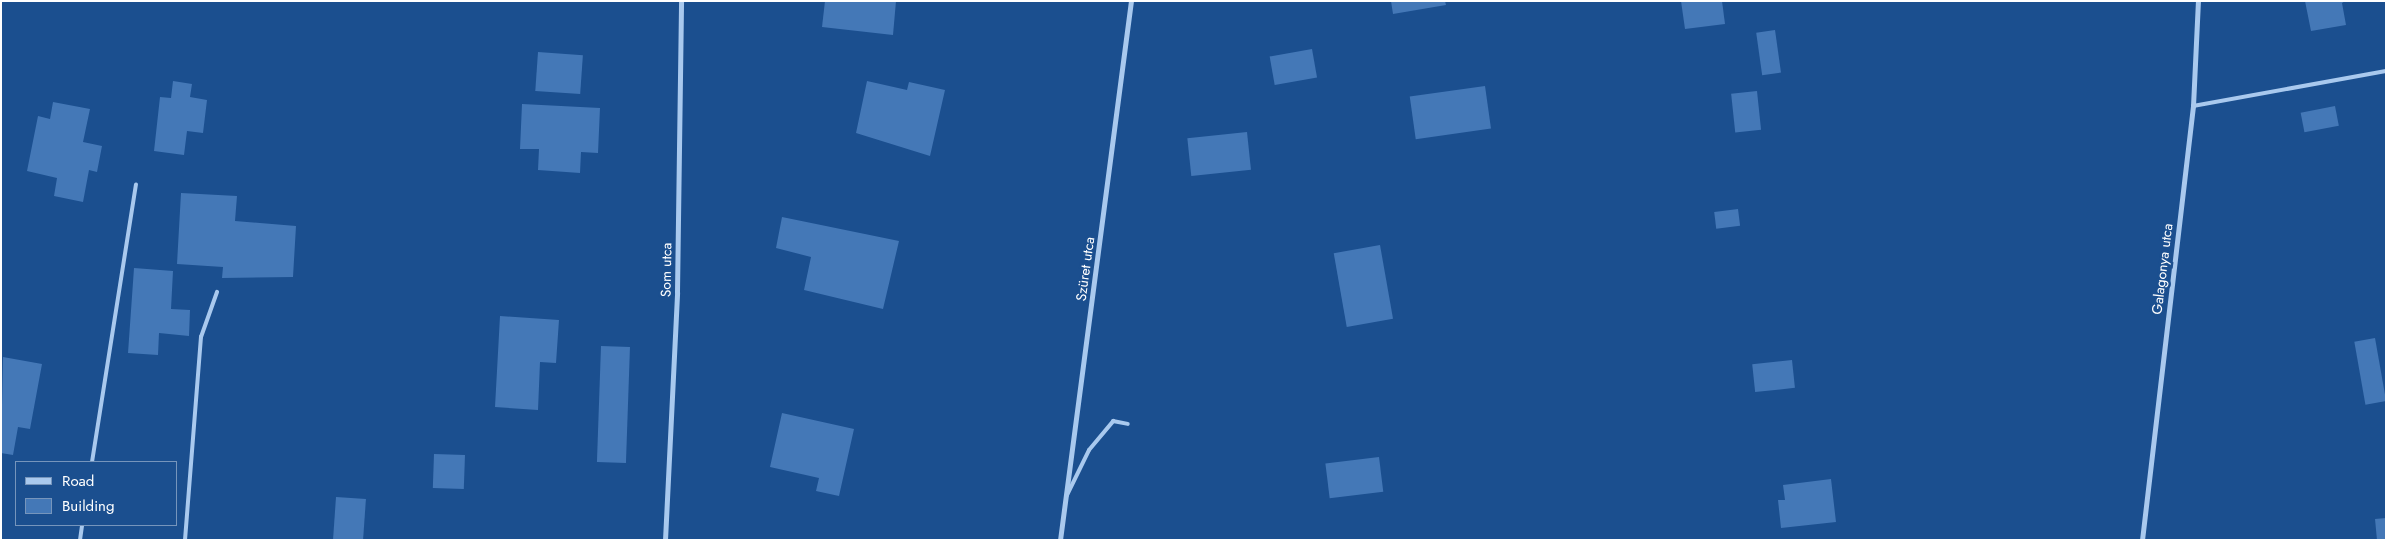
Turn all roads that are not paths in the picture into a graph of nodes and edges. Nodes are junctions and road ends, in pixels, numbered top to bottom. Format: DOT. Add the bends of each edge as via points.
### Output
graph roads {
  1 [pos="680,1"];
  2 [pos="1132,1"];
  3 [pos="2198,1"];
  4 [pos="2386,71"];
  5 [pos="2193,106"];
  6 [pos="136,184"];
  7 [pos="216,292"];
  8 [pos="1128,424"];
  9 [pos="92,461"];
  10 [pos="1066,498"];
  11 [pos="82,526"];
  12 [pos="80,540"];
  13 [pos="185,540"];
  14 [pos="664,540"];
  15 [pos="1060,540"];
  16 [pos="2142,540"];
  1 -- 14 [label="street, Som utca" via="678,292"];
  2 -- 10 [label="street, Szüret utca"];
  3 -- 5 [label="street, Galagonya utca"];
  4 -- 5 [label="lane"];
  5 -- 16 [label="street, Galagonya utca"];
  6 -- 9 [label="lane"];
  7 -- 13 [label="lane" via="201,337"];
  8 -- 10 [label="lane" via="1113,421 1089,450"];
  10 -- 15 [label="street, Szüret utca"];
  11 -- 12 [label="lane"];
}
